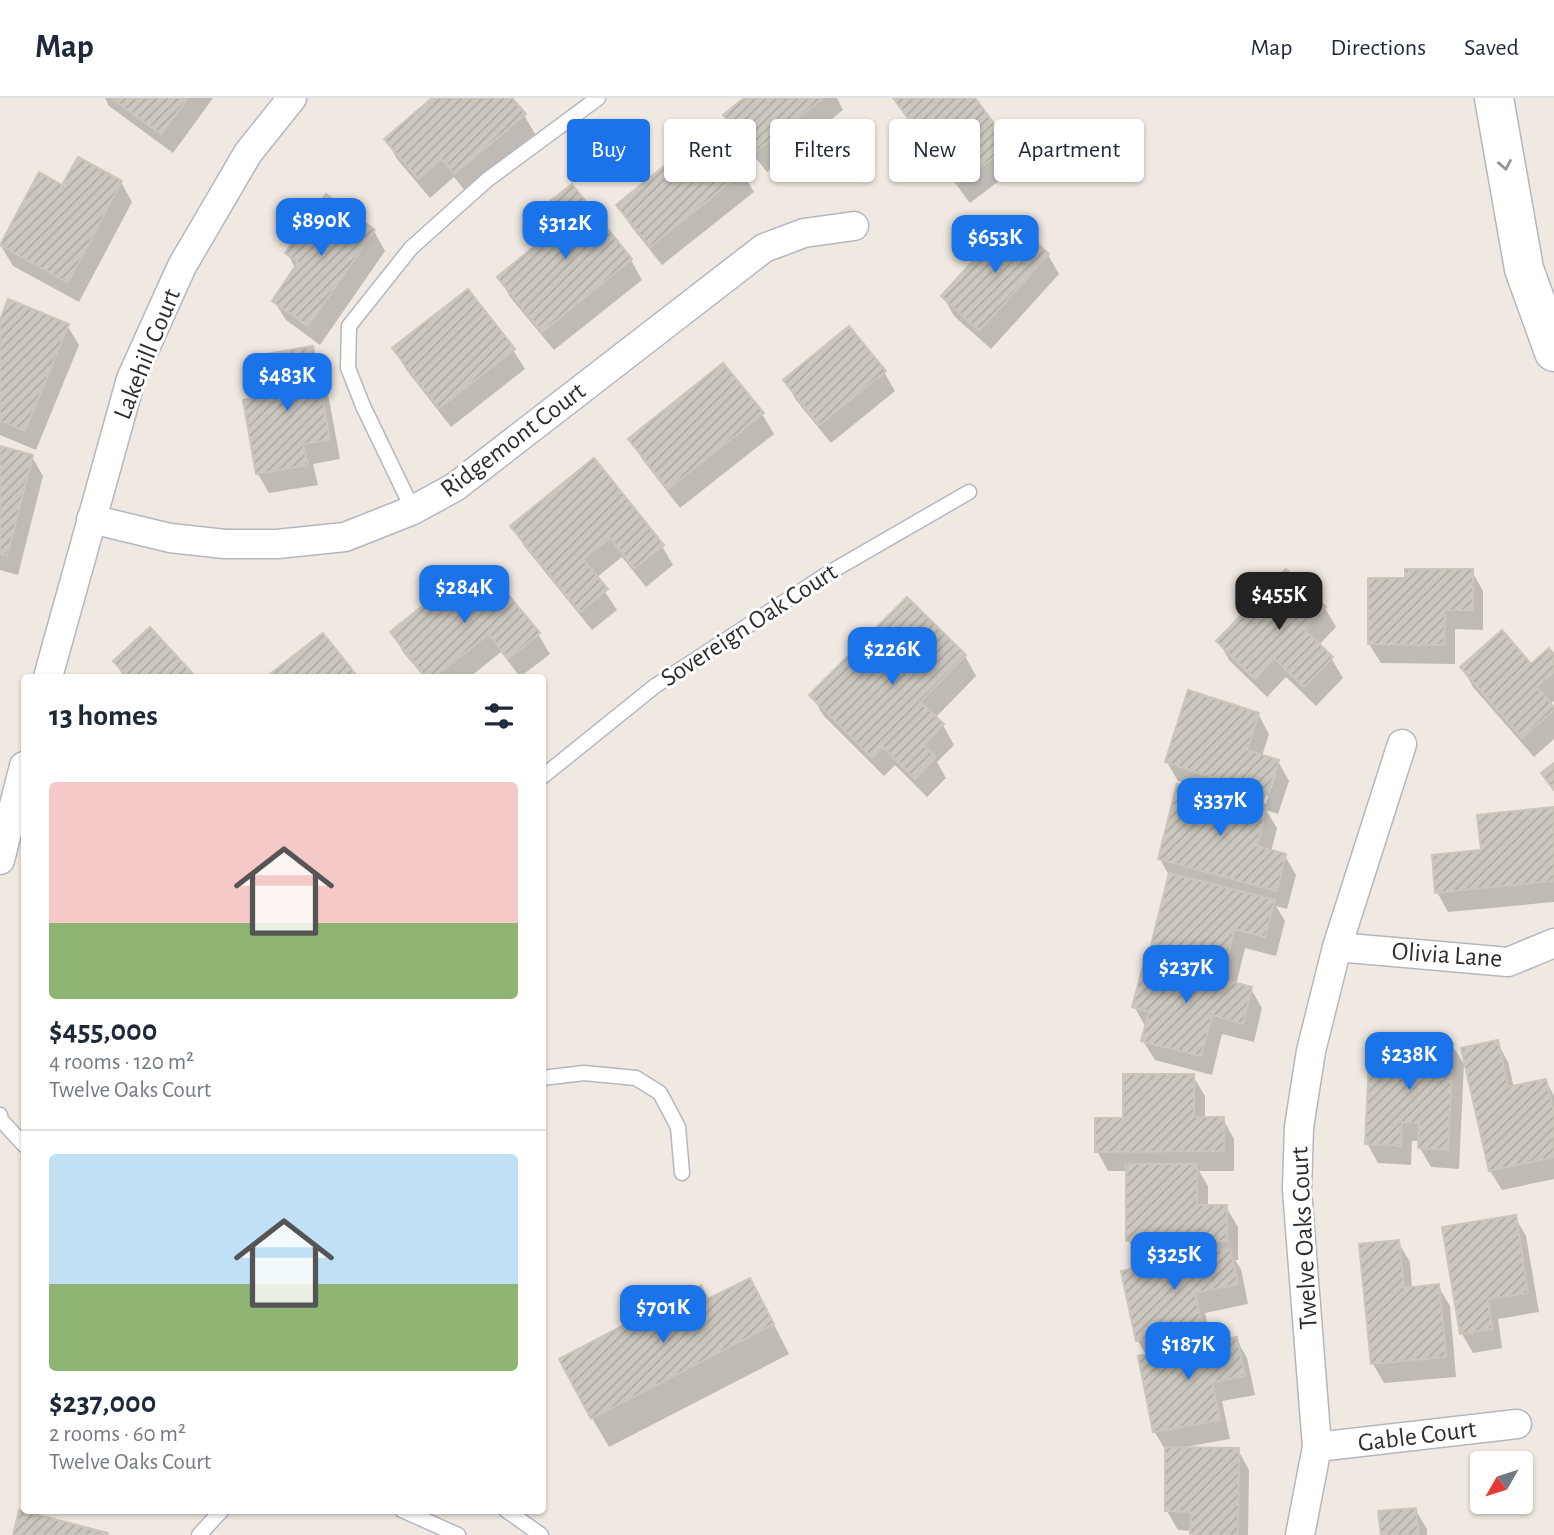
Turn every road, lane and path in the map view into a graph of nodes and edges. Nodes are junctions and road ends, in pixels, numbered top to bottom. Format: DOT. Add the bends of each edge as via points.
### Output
graph roads {
  1 [pos="292,98"];
  2 [pos="598,98"];
  3 [pos="1493,98"];
  4 [pos="854,226"];
  5 [pos="1554,352"];
  6 [pos="969,492"];
  7 [pos="413,510"];
  8 [pos="92,519"];
  9 [pos="49,674"];
  10 [pos="1402,744"];
  11 [pos="546,774"];
  12 [pos="21,778"];
  13 [pos="0,860"];
  14 [pos="1554,943"];
  15 [pos="1337,947"];
  16 [pos="546,1078"];
  17 [pos="0,1115"];
  18 [pos="21,1142"];
  19 [pos="682,1173"];
  20 [pos="1517,1424"];
  21 [pos="1317,1447"];
  22 [pos="218,1514"];
  23 [pos="411,1514"];
  24 [pos="512,1514"];
  25 [pos="199,1535"];
  26 [pos="458,1535"];
  27 [pos="541,1535"];
  28 [pos="1300,1535"];
  1 -- 8 [label="street, Lakehill Court" via="248,153 182,266 131,379"];
  2 -- 7 [label="lane" via="487,180 411,248 349,326 348,368"];
  3 -- 5 [label="main road, one-way" via="1524,269"];
  4 -- 7 [label="street, Ridgemont Court" via="804,233 764,248 455,487"];
  6 -- 11 [label="lane, Sovereign Oak Court" via="827,573 655,686"];
  7 -- 8 [label="street, Ridgemont Court" via="345,537 277,544 170,538"];
  8 -- 9 [label="street, Lakehill Court"];
  10 -- 15 [label="street, Twelve Oaks Court"];
  12 -- 13 [label="street"];
  14 -- 15 [label="street, Olivia Lane" via="1507,962"];
  15 -- 21 [label="street, Twelve Oaks Court" via="1311,1051 1298,1140 1297,1190"];
  16 -- 19 [label="lane" via="584,1073 636,1078 660,1093 678,1127"];
  17 -- 18 [label="lane"];
  20 -- 21 [label="street, Gable Court"];
  21 -- 28 [label="street, Twelve Oaks Court"];
  22 -- 25 [label="lane"];
  23 -- 26 [label="lane"];
  24 -- 27 [label="lane"];
}
